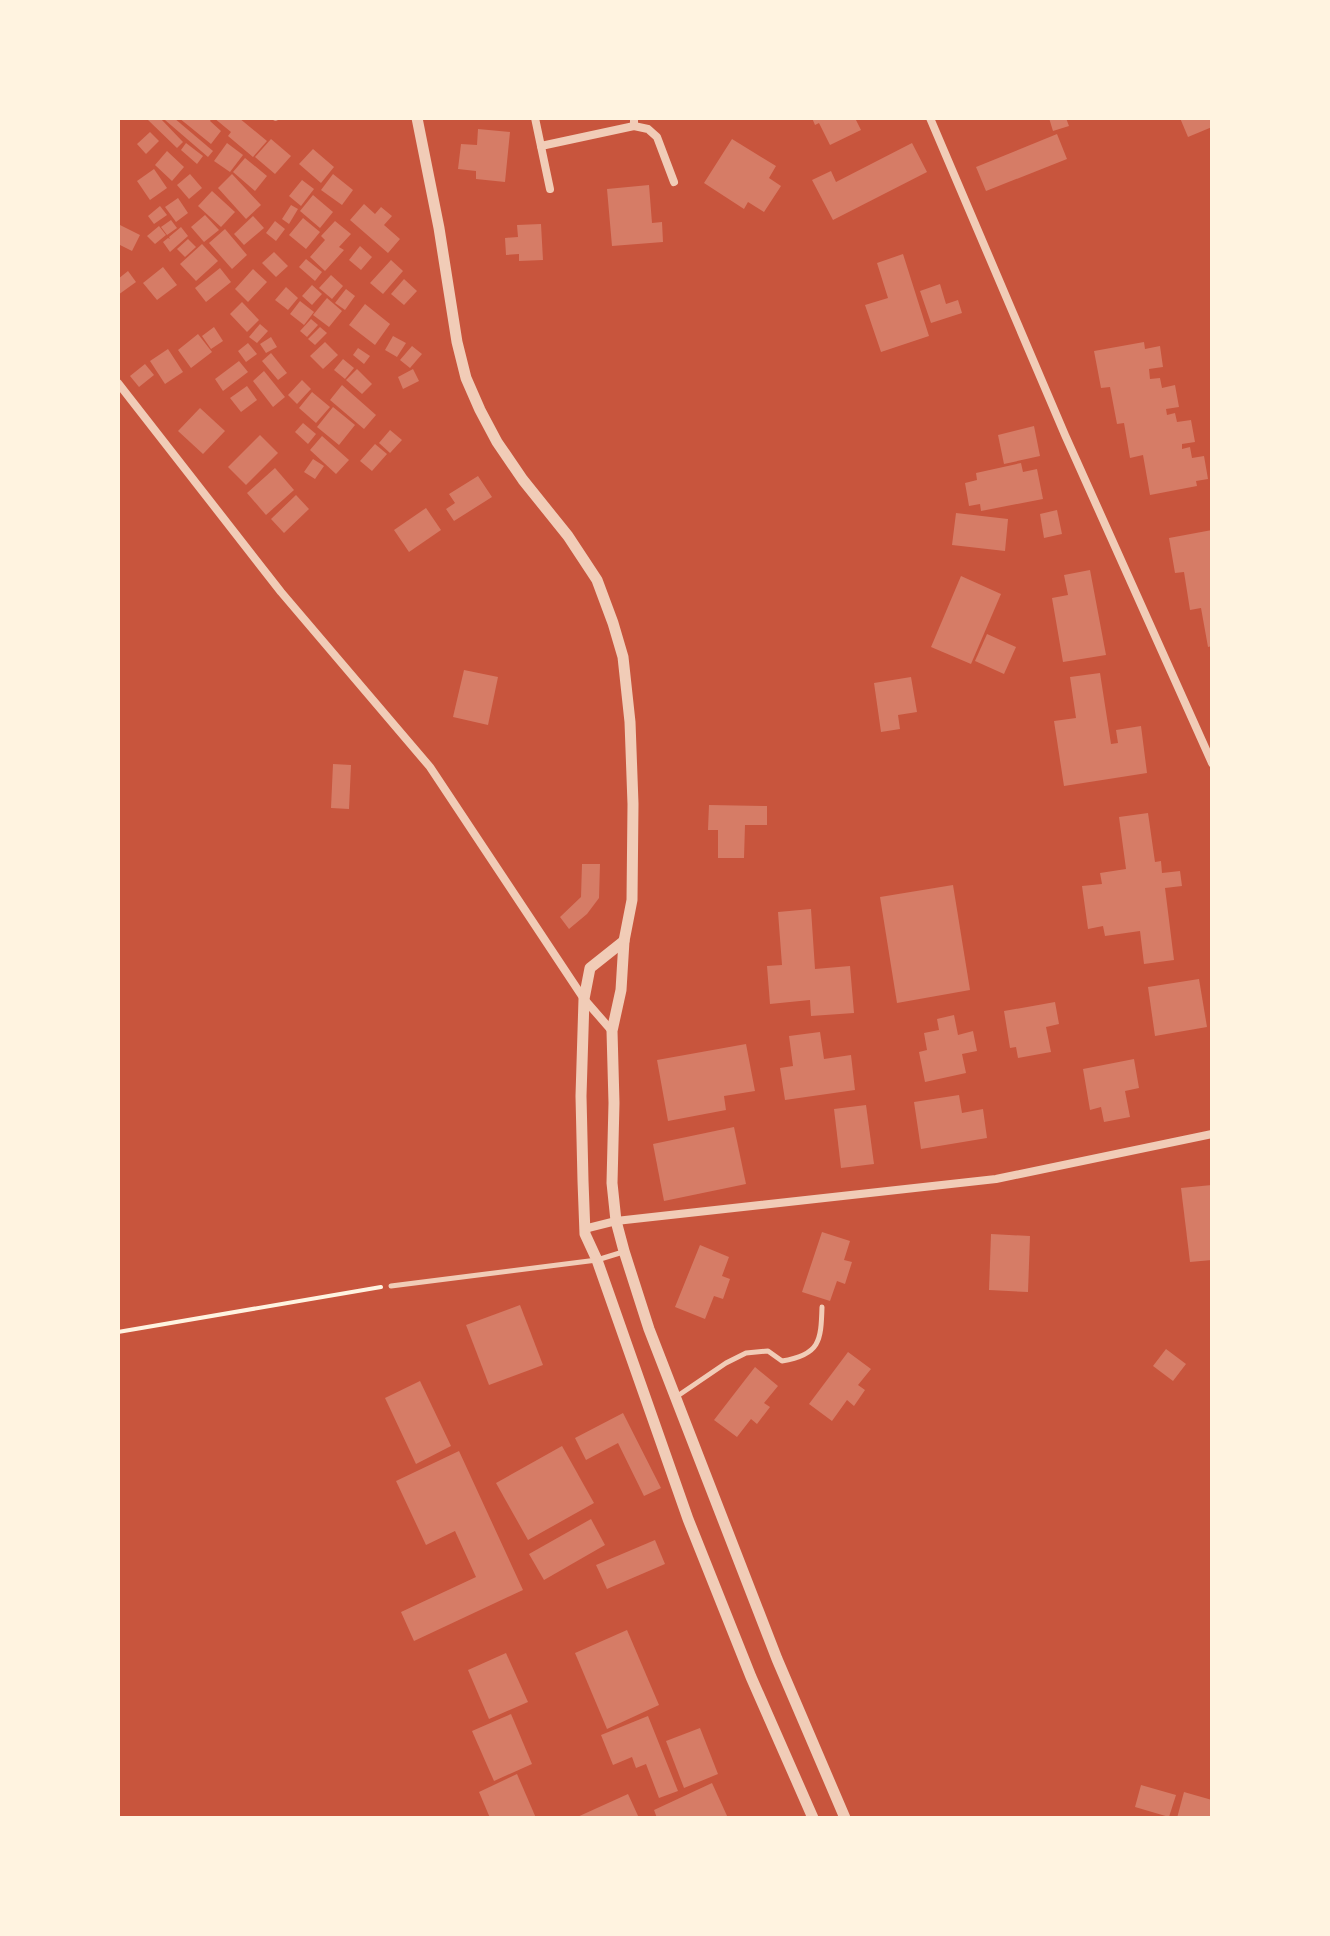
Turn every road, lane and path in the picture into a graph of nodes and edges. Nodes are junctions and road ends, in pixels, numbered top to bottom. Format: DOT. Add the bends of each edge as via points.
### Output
graph roads {
  1 [pos="417,118"];
  2 [pos="535,118"];
  3 [pos="930,118"];
  4 [pos="634,122"];
  5 [pos="541,146"];
  6 [pos="674,182"];
  7 [pos="550,189"];
  8 [pos="118,383"];
  9 [pos="1212,763"];
  10 [pos="624,941"];
  11 [pos="584,999"];
  12 [pos="612,1031"];
  13 [pos="1212,1134"];
  14 [pos="616,1221"];
  15 [pos="584,1229"];
  16 [pos="624,1251"];
  17 [pos="597,1260"];
  18 [pos="391,1286"];
  19 [pos="822,1307"];
  20 [pos="118,1332"];
  21 [pos="675,1398"];
  22 [pos="813,1818"];
  23 [pos="845,1818"];
  1 -- 10 [label="street" via="466,378 497,442 597,580 623,657 633,804 632,900"];
  2 -- 5 [label="street"];
  3 -- 9 [label="street"];
  4 -- 5 [label="street"];
  4 -- 6 [label="street" via="657,137"];
  5 -- 7 [label="street"];
  8 -- 11 [label="street" via="281,592 430,767"];
  10 -- 11 [label="street" via="590,968"];
  10 -- 12 [label="street"];
  11 -- 12 [label="street"];
  11 -- 15 [label="street"];
  12 -- 14 [label="street"];
  13 -- 14 [label="street" via="996,1179"];
  14 -- 15 [label="street"];
  14 -- 16 [label="street"];
  15 -- 17 [label="street"];
  16 -- 17 [label="lane"];
  16 -- 21 [label="street"];
  17 -- 18 [label="lane"];
  17 -- 22 [label="street" via="688,1519"];
  18 -- 20 [label="path"];
  19 -- 21 [label="lane" via="822,1335 798,1358 782,1361 768,1351 746,1353"];
  21 -- 23 [label="street"];
}
